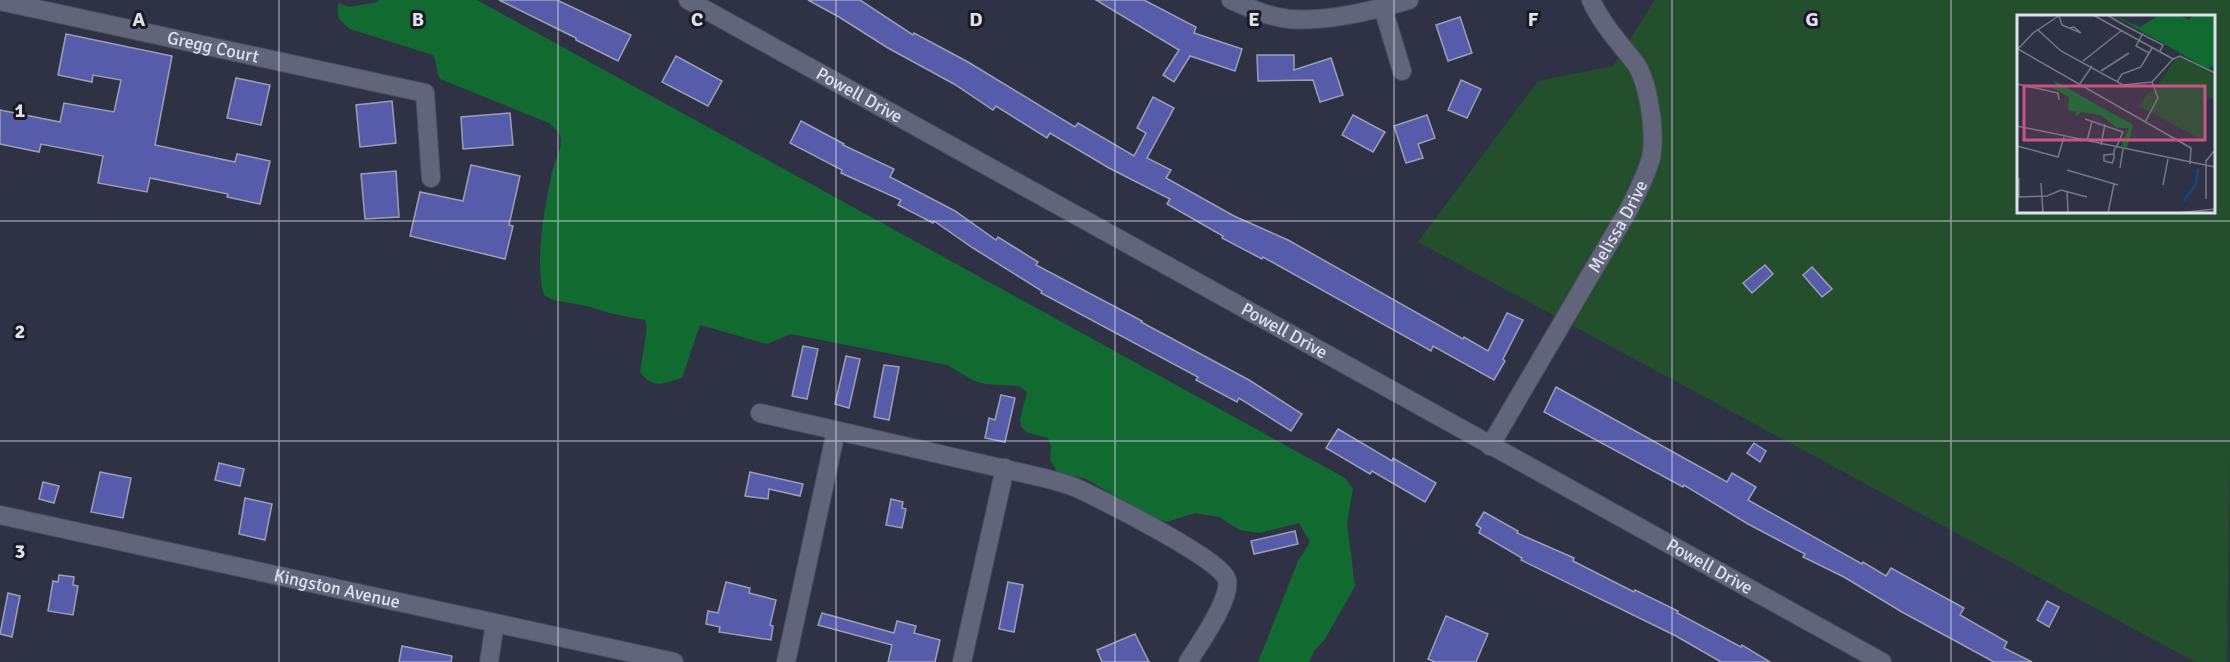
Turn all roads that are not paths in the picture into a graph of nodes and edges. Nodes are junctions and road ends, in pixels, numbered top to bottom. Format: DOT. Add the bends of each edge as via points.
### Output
graph roads {
  1 [pos="688,0"];
  2 [pos="1231,0"];
  3 [pos="1409,0"];
  4 [pos="1591,0"];
  5 [pos="0,1"];
  6 [pos="1383,8"];
  7 [pos="1402,72"];
  8 [pos="430,178"];
  9 [pos="759,413"];
  10 [pos="836,432"];
  11 [pos="1490,446"];
  12 [pos="1005,468"];
  13 [pos="0,515"];
  14 [pos="495,623"];
  15 [pos="489,662"];
  16 [pos="674,662"];
  17 [pos="786,662"];
  18 [pos="962,662"];
  19 [pos="1188,662"];
  20 [pos="1882,662"];
  1 -- 11 [label="street, Powell Drive"];
  2 -- 6 [label="street" via="1288,19"];
  3 -- 6 [label="street"];
  4 -- 11 [label="street, Melissa Drive" via="1598,16 1637,66 1648,96 1652,156 1629,209"];
  5 -- 8 [label="street, Gregg Court" via="425,93"];
  6 -- 7 [label="street"];
  9 -- 10 [label="street"];
  10 -- 12 [label="street"];
  10 -- 17 [label="street"];
  11 -- 20 [label="street, Powell Drive"];
  12 -- 18 [label="street"];
  12 -- 19 [label="street" via="1076,488 1147,524 1222,570 1227,591"];
  13 -- 14 [label="street, Kingston Avenue"];
  14 -- 15 [label="street"];
  14 -- 16 [label="street, Kingston Avenue"];
}
